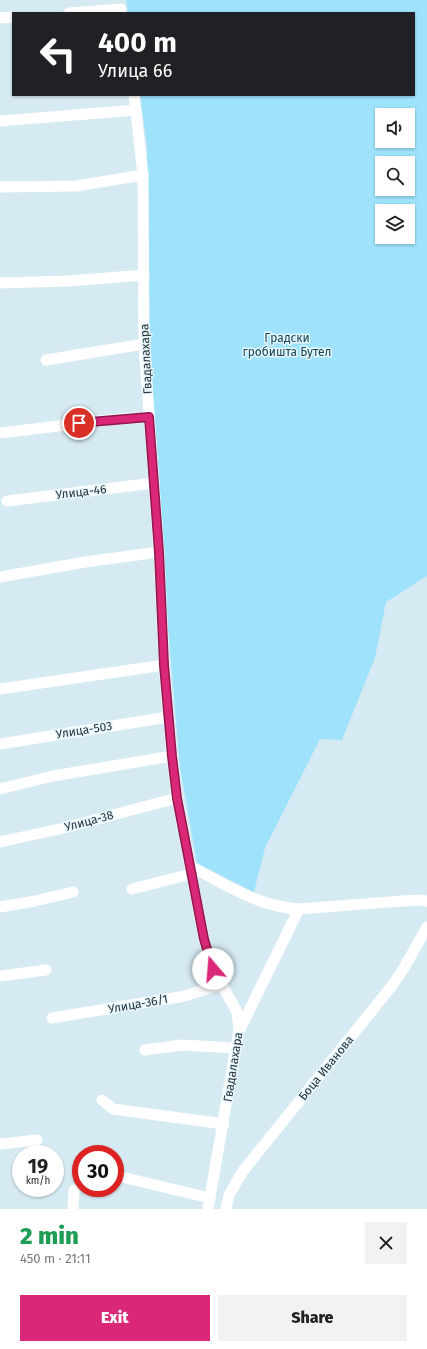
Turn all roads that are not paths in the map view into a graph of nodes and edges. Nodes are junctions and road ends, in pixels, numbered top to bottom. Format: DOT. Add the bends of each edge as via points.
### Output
graph roads {
  1 [pos="120,7"];
  2 [pos="78,12"];
  3 [pos="12,17"];
  4 [pos="0,18"];
  5 [pos="134,96"];
  6 [pos="136,110"];
  7 [pos="0,121"];
  8 [pos="144,175"];
  9 [pos="0,187"];
  10 [pos="144,275"];
  11 [pos="0,283"];
  12 [pos="144,344"];
  13 [pos="46,360"];
  14 [pos="149,417"];
  15 [pos="0,433"];
  16 [pos="154,483"];
  17 [pos="8,501"];
  18 [pos="159,552"];
  19 [pos="0,577"];
  20 [pos="164,665"];
  21 [pos="0,689"];
  22 [pos="168,717"];
  23 [pos="0,744"];
  24 [pos="172,756"];
  25 [pos="0,789"];
  26 [pos="177,798"];
  27 [pos="0,842"];
  28 [pos="191,870"];
  29 [pos="132,890"];
  30 [pos="73,892"];
  31 [pos="427,902"];
  32 [pos="0,906"];
  33 [pos="299,909"];
  34 [pos="427,927"];
  35 [pos="46,970"];
  36 [pos="0,976"];
  37 [pos="222,984"];
  38 [pos="52,1018"];
  39 [pos="239,1030"];
  40 [pos="236,1048"];
  41 [pos="145,1050"];
  42 [pos="102,1100"];
  43 [pos="224,1124"];
  44 [pos="37,1140"];
  45 [pos="0,1144"];
  46 [pos="124,1178"];
  47 [pos="74,1197"];
  48 [pos="209,1204"];
  49 [pos="73,1209"];
  50 [pos="226,1209"];
  1 -- 2 [label="street"];
  3 -- 4 [label="street"];
  5 -- 6 [label="street, Гвадалахара"];
  6 -- 7 [label="street"];
  6 -- 8 [label="street, Гвадалахара"];
  8 -- 9 [label="street" via="76,186"];
  8 -- 10 [label="street, Гвадалахара"];
  10 -- 11 [label="street" via="69,282"];
  10 -- 12 [label="street, Гвадалахара"];
  12 -- 13 [label="street"];
  12 -- 14 [label="street, Гвадалахара"];
  14 -- 15 [label="street"];
  14 -- 16 [label="street, Гвадалахара"];
  16 -- 17 [label="street, Улица-46"];
  16 -- 18 [label="street, Гвадалахара"];
  18 -- 19 [label="street"];
  18 -- 20 [label="street, Гвадалахара"];
  20 -- 21 [label="street"];
  20 -- 22 [label="street, Гвадалахара"];
  22 -- 23 [label="street, Улица-503"];
  22 -- 24 [label="street, Гвадалахара"];
  24 -- 25 [label="street" via="53,776"];
  24 -- 26 [label="street, Гвадалахара"];
  26 -- 27 [label="street, Улица-38"];
  26 -- 28 [label="street, Гвадалахара"];
  28 -- 29 [label="street"];
  28 -- 33 [label="street" via="260,902"];
  28 -- 37 [label="street, Гвадалахара" via="204,939 213,969"];
  30 -- 32 [label="street"];
  31 -- 33 [label="street" via="402,900"];
  33 -- 39 [label="street"];
  34 -- 50 [label="street, Боца Иванова" via="391,987 243,1171 230,1195"];
  35 -- 36 [label="street"];
  37 -- 38 [label="street, Улица-36/1" via="185,996"];
  37 -- 39 [label="street, Гвадалахара" via="237,1012"];
  39 -- 40 [label="street, Гвадалахара"];
  40 -- 41 [label="street" via="182,1045"];
  40 -- 43 [label="street, Гвадалахара"];
  42 -- 43 [label="street" via="113,1109"];
  43 -- 48 [label="street, Гвадалахара"];
  44 -- 45 [label="street"];
  46 -- 48 [label="street"];
  47 -- 49 [label="street"];
}
